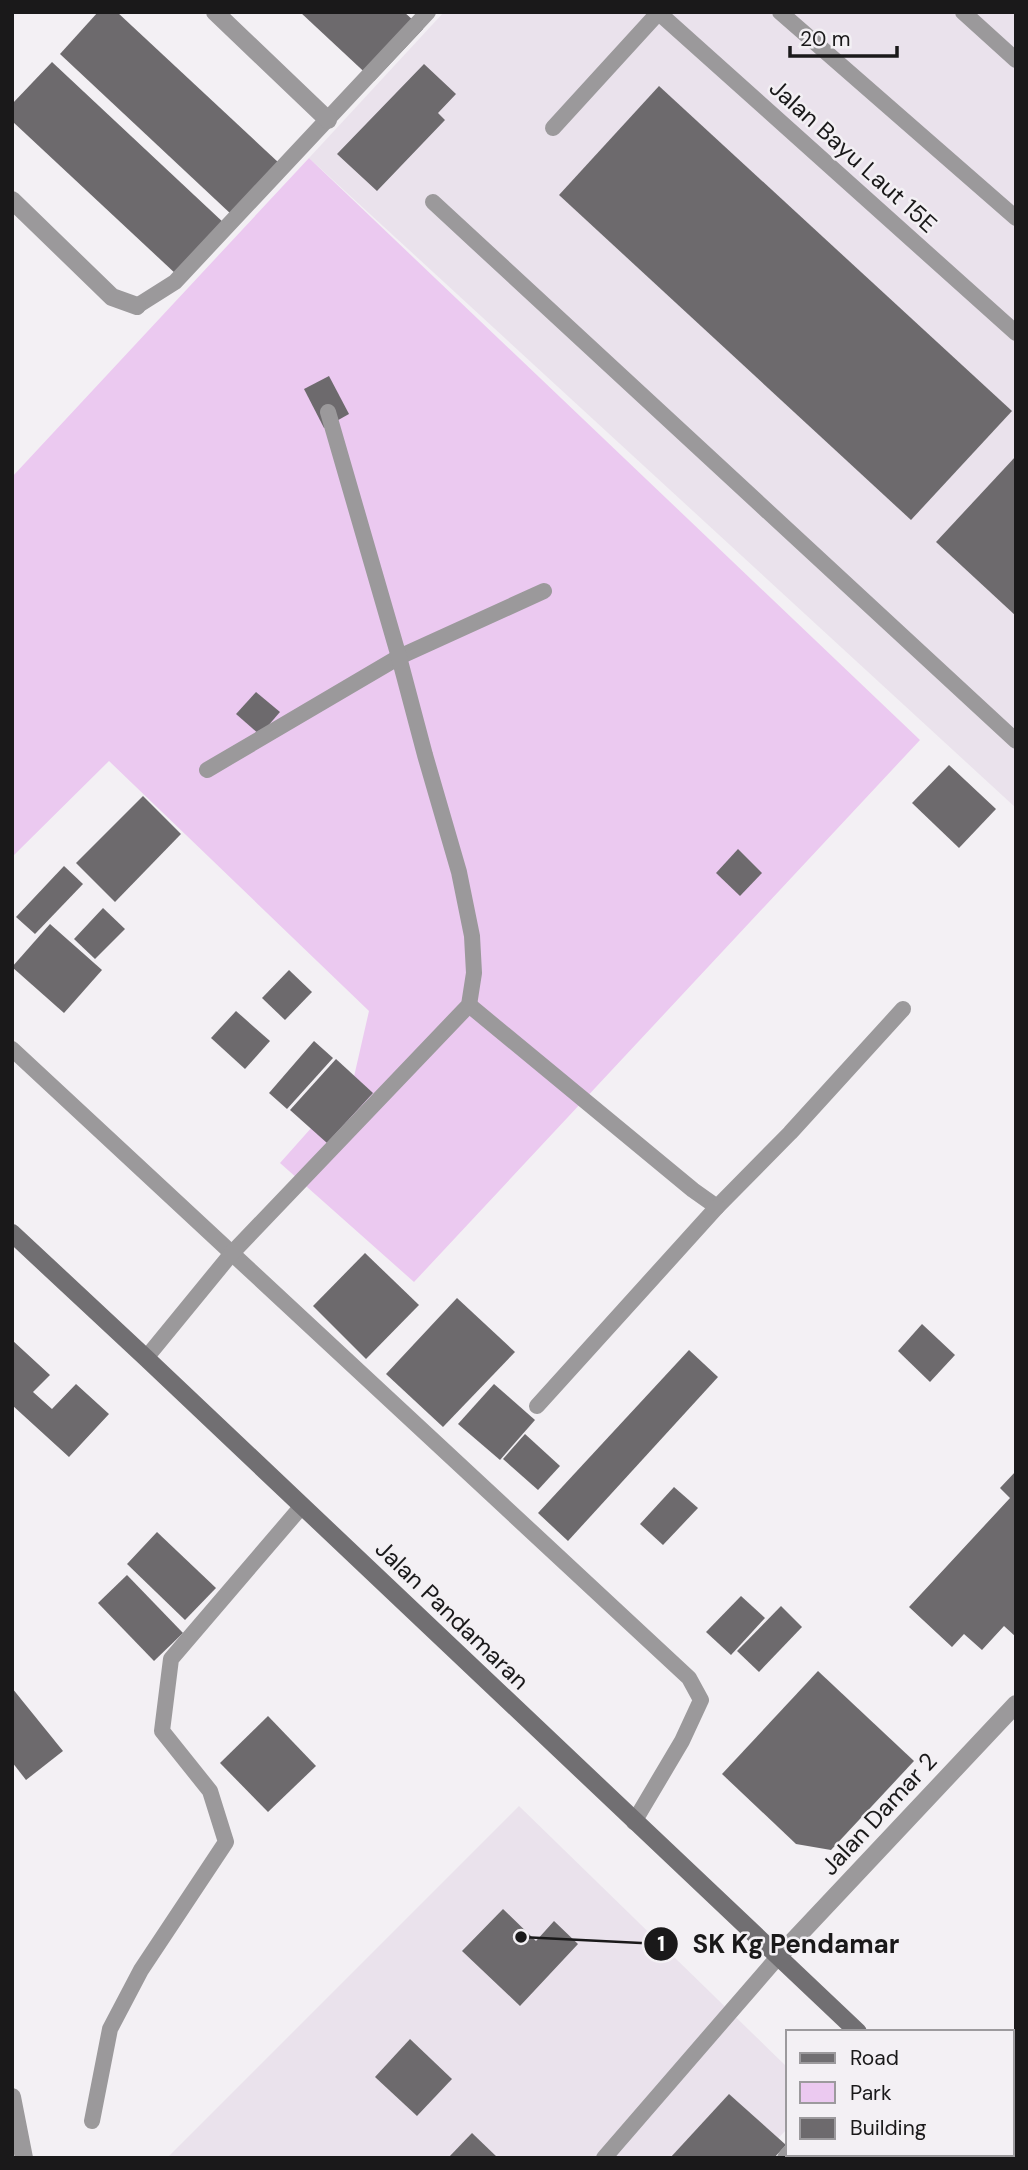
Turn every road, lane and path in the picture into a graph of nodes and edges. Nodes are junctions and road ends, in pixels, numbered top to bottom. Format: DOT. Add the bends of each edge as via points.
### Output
graph roads {
  1 [pos="215,12"];
  2 [pos="428,12"];
  3 [pos="659,12"];
  4 [pos="780,12"];
  5 [pos="963,12"];
  6 [pos="1016,60"];
  7 [pos="328,120"];
  8 [pos="553,128"];
  9 [pos="12,200"];
  10 [pos="433,202"];
  11 [pos="1016,218"];
  12 [pos="136,306"];
  13 [pos="1016,333"];
  14 [pos="328,412"];
  15 [pos="544,591"];
  16 [pos="400,657"];
  17 [pos="1016,741"];
  18 [pos="207,769"];
  19 [pos="469,1004"];
  20 [pos="903,1009"];
  21 [pos="12,1049"];
  22 [pos="717,1207"];
  23 [pos="12,1233"];
  24 [pos="232,1253"];
  25 [pos="146,1357"];
  26 [pos="537,1406"];
  27 [pos="302,1506"];
  28 [pos="1016,1704"];
  29 [pos="635,1822"];
  30 [pos="778,1958"];
  31 [pos="856,2030"];
  32 [pos="12,2097"];
  33 [pos="92,2121"];
  34 [pos="24,2158"];
  35 [pos="604,2158"];
  1 -- 7 [label="street"];
  2 -- 7 [label="lane"];
  3 -- 8 [label="lane"];
  3 -- 13 [label="lane, Jalan Bayu Laut 15E"];
  4 -- 11 [label="lane"];
  5 -- 6 [label="lane"];
  7 -- 12 [label="lane" via="175,282"];
  9 -- 12 [label="street" via="112,297"];
  10 -- 17 [label="lane"];
  14 -- 16 [label="lane"];
  15 -- 16 [label="lane"];
  16 -- 18 [label="lane"];
  16 -- 19 [label="lane" via="472,936 474,973"];
  19 -- 22 [label="lane"];
  19 -- 24 [label="lane"];
  20 -- 22 [label="lane"];
  21 -- 24 [label="lane"];
  22 -- 26 [label="lane"];
  23 -- 25 [label="main road, Jalan Pandamaran"];
  24 -- 25 [label="lane"];
  24 -- 29 [label="lane" via="688,1678 701,1700"];
  25 -- 27 [label="main road, Jalan Pandamaran"];
  27 -- 29 [label="main road, Jalan Pandamaran"];
  27 -- 33 [label="lane" via="171,1659 162,1731 209,1791 226,1842 141,1970 110,2029"];
  28 -- 30 [label="street, Jalan Damar 2"];
  29 -- 30 [label="main road, Jalan Pandamaran"];
  30 -- 31 [label="main road, Jalan Pandamaran"];
  30 -- 35 [label="lane"];
  32 -- 34 [label="street"];
}
